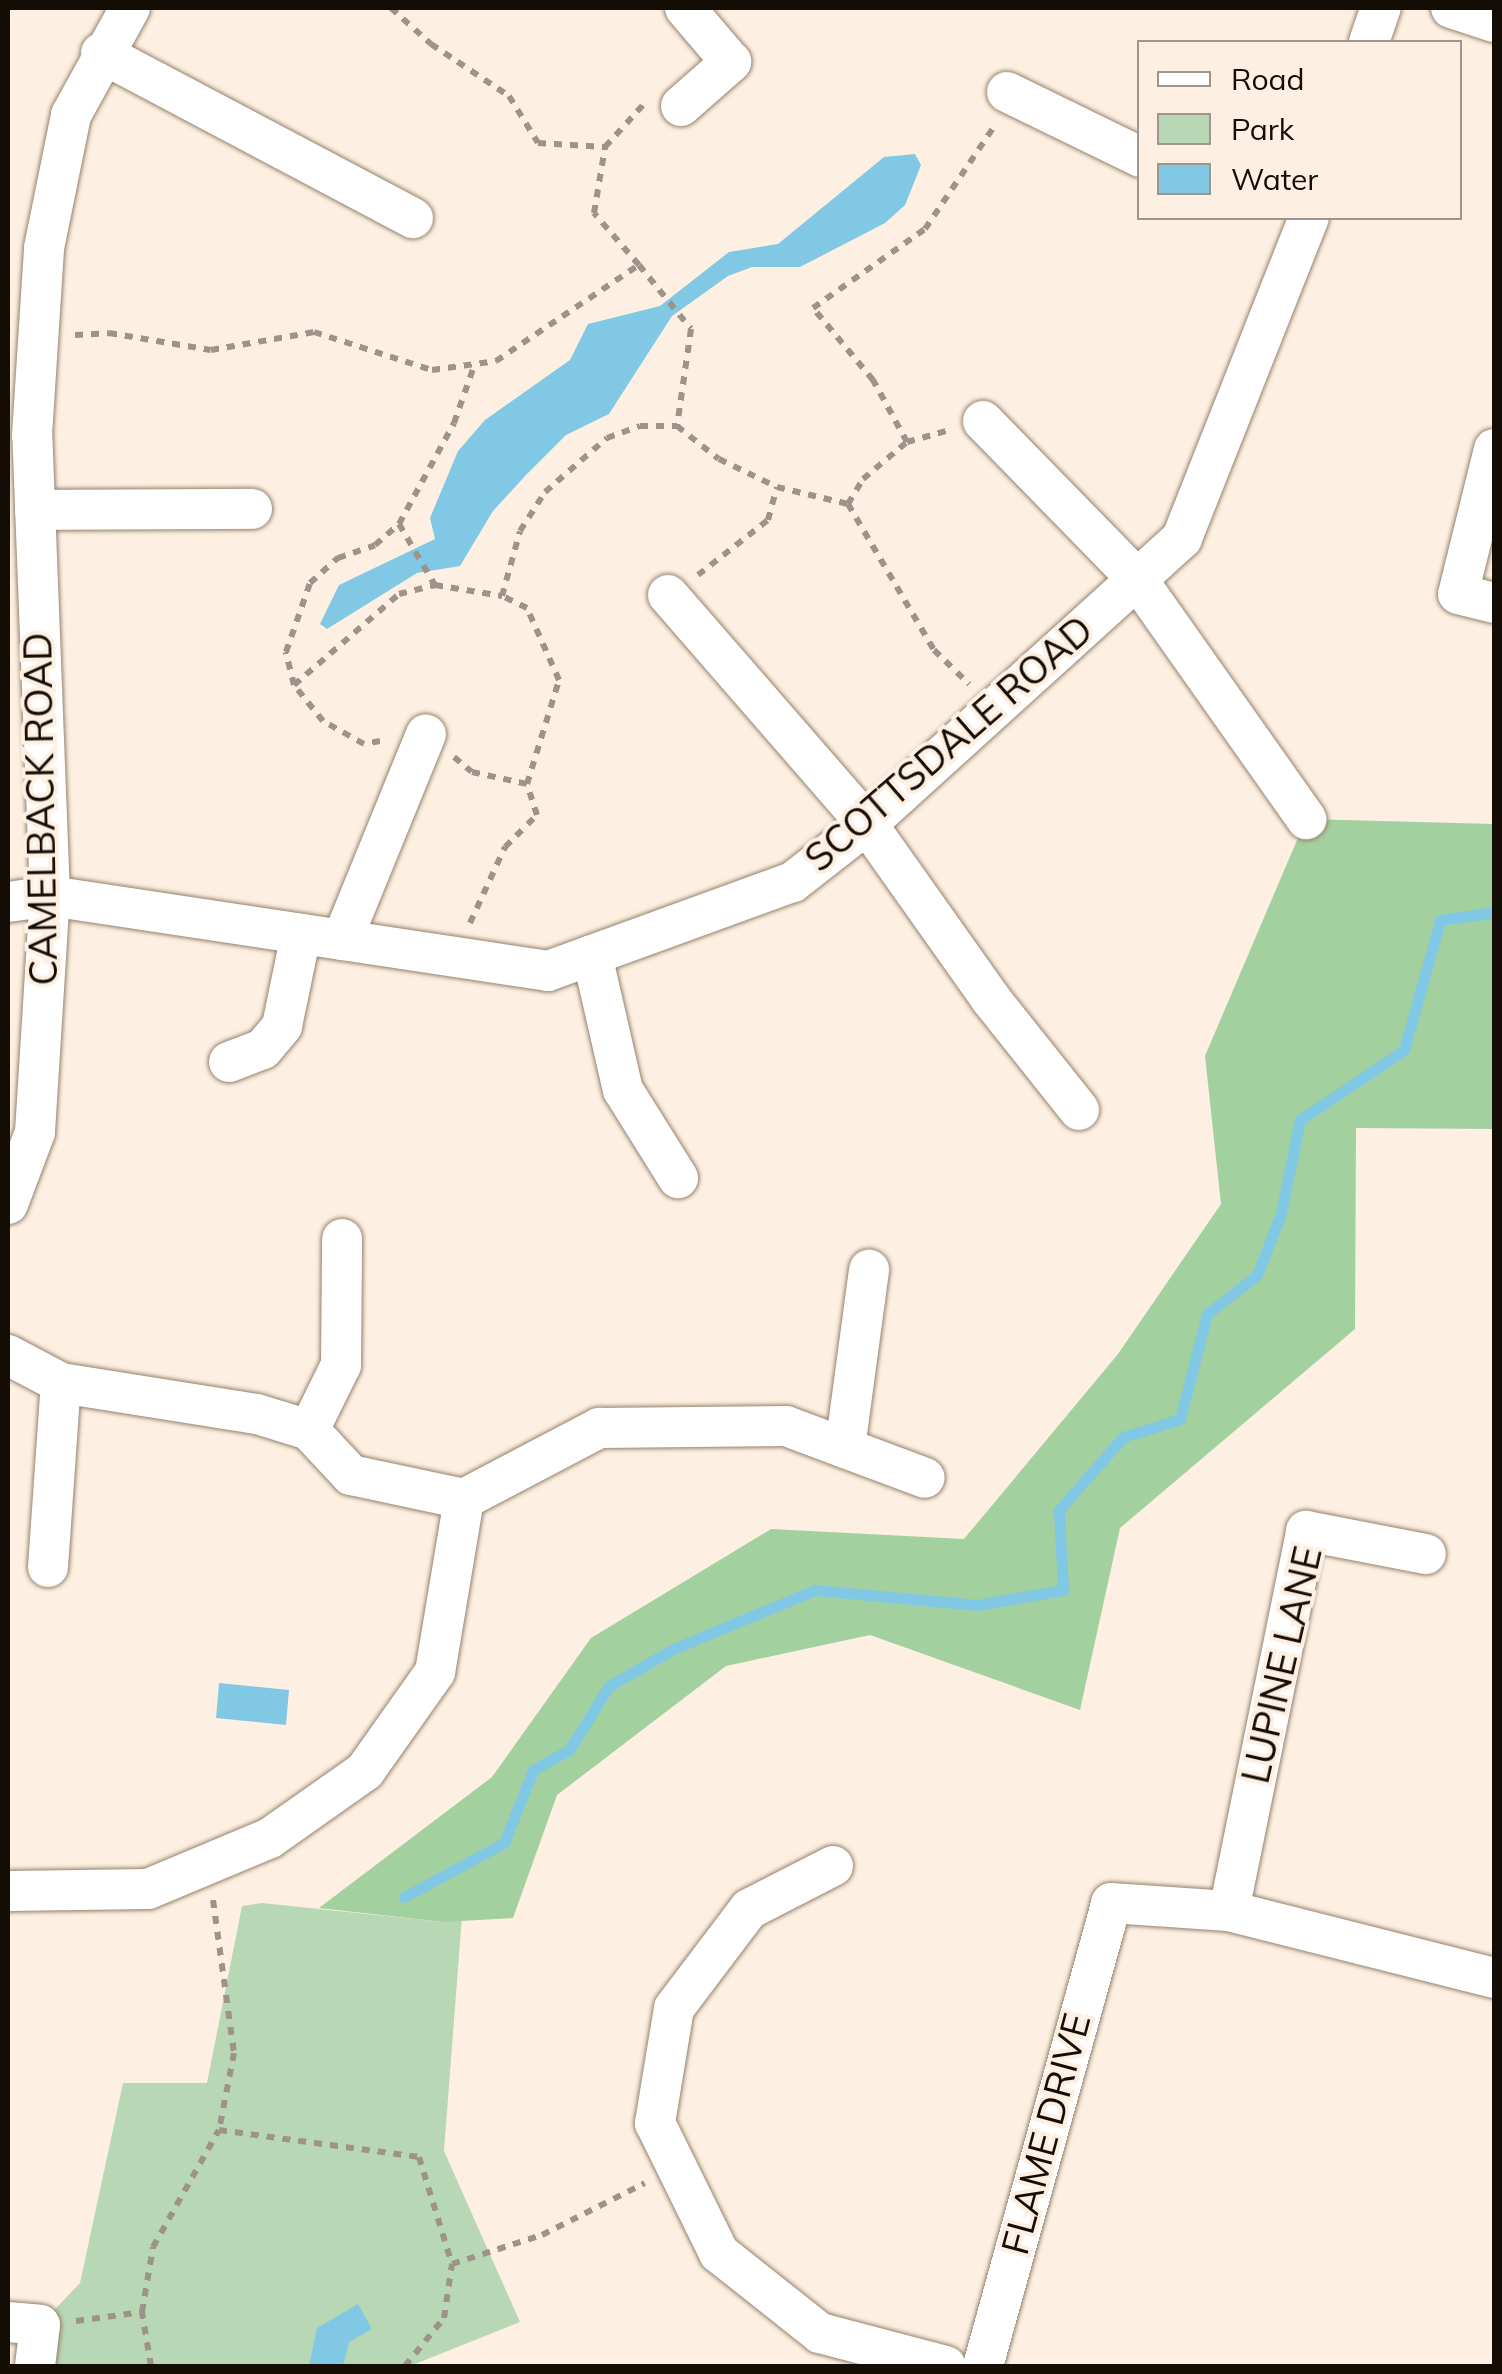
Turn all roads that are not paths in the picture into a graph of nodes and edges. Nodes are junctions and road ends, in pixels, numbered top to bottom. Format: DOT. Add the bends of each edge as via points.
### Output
graph roads {
  1 [pos="130,8"];
  2 [pos="685,8"];
  3 [pos="1381,8"];
  4 [pos="1451,8"];
  5 [pos="1494,22"];
  6 [pos="1370,40"];
  7 [pos="102,52"];
  8 [pos="1007,92"];
  9 [pos="682,106"];
  10 [pos="1137,156"];
  11 [pos="412,218"];
  12 [pos="1308,220"];
  13 [pos="29,312"];
  14 [pos="983,421"];
  15 [pos="1494,449"];
  16 [pos="252,508"];
  17 [pos="35,510"];
  18 [pos="1137,579"];
  19 [pos="668,595"];
  20 [pos="1494,602"];
  21 [pos="426,734"];
  22 [pos="1306,818"];
  23 [pos="867,824"];
  24 [pos="50,896"];
  25 [pos="8,902"];
  26 [pos="301,934"];
  27 [pos="342,940"];
  28 [pos="592,955"];
  29 [pos="229,1062"];
  30 [pos="1079,1110"];
  31 [pos="678,1178"];
  32 [pos="8,1204"];
  33 [pos="342,1240"];
  34 [pos="869,1270"];
  35 [pos="8,1355"];
  36 [pos="61,1383"];
  37 [pos="309,1430"];
  38 [pos="845,1448"];
  39 [pos="925,1478"];
  40 [pos="464,1499"];
  41 [pos="1426,1554"];
  42 [pos="48,1567"];
  43 [pos="834,1866"];
  44 [pos="8,1890"];
  45 [pos="1229,1911"];
  46 [pos="1494,1978"];
  47 [pos="24,2324"];
  48 [pos="36,2366"];
  49 [pos="946,2366"];
  50 [pos="983,2366"];
  1 -- 7 [label="street, CAMELBACK ROAD"];
  2 -- 9 [label="street" via="731,62"];
  3 -- 6 [label="street"];
  4 -- 5 [label="street"];
  7 -- 11 [label="street"];
  7 -- 13 [label="street, CAMELBACK ROAD" via="71,115"];
  8 -- 10 [label="street"];
  12 -- 18 [label="street, SCOTTSDALE ROAD" via="1182,538"];
  13 -- 17 [label="street, CAMELBACK ROAD"];
  14 -- 18 [label="street"];
  15 -- 20 [label="street" via="1458,594"];
  16 -- 17 [label="street"];
  17 -- 24 [label="street, CAMELBACK ROAD"];
  18 -- 22 [label="street"];
  18 -- 23 [label="street, SCOTTSDALE ROAD"];
  19 -- 23 [label="street"];
  21 -- 27 [label="street"];
  23 -- 28 [label="street, SCOTTSDALE ROAD" via="793,882"];
  23 -- 30 [label="street"];
  24 -- 25 [label="street, SCOTTSDALE ROAD"];
  24 -- 26 [label="street, SCOTTSDALE ROAD"];
  24 -- 32 [label="street, CAMELBACK ROAD" via="35,1132"];
  26 -- 27 [label="street, SCOTTSDALE ROAD"];
  26 -- 29 [label="street" via="282,1026 263,1048"];
  27 -- 28 [label="street, SCOTTSDALE ROAD" via="548,971"];
  28 -- 31 [label="street" via="624,1090"];
  33 -- 37 [label="street" via="341,1365"];
  34 -- 38 [label="street"];
  35 -- 36 [label="street"];
  36 -- 37 [label="street" via="257,1414"];
  36 -- 42 [label="street"];
  37 -- 40 [label="street" via="352,1475"];
  38 -- 39 [label="street"];
  38 -- 40 [label="street" via="786,1426 599,1428"];
  40 -- 44 [label="street" via="435,1672 366,1771 270,1838 148,1890"];
  41 -- 45 [label="street, LUPINE LANE" via="1306,1531"];
  43 -- 49 [label="street" via="749,1910 674,2008 655,2123 719,2254 820,2333"];
  45 -- 46 [label="street"];
  45 -- 50 [label="street, FLAME DRIVE" via="1111,1903"];
  47 -- 48 [label="street"];
}
